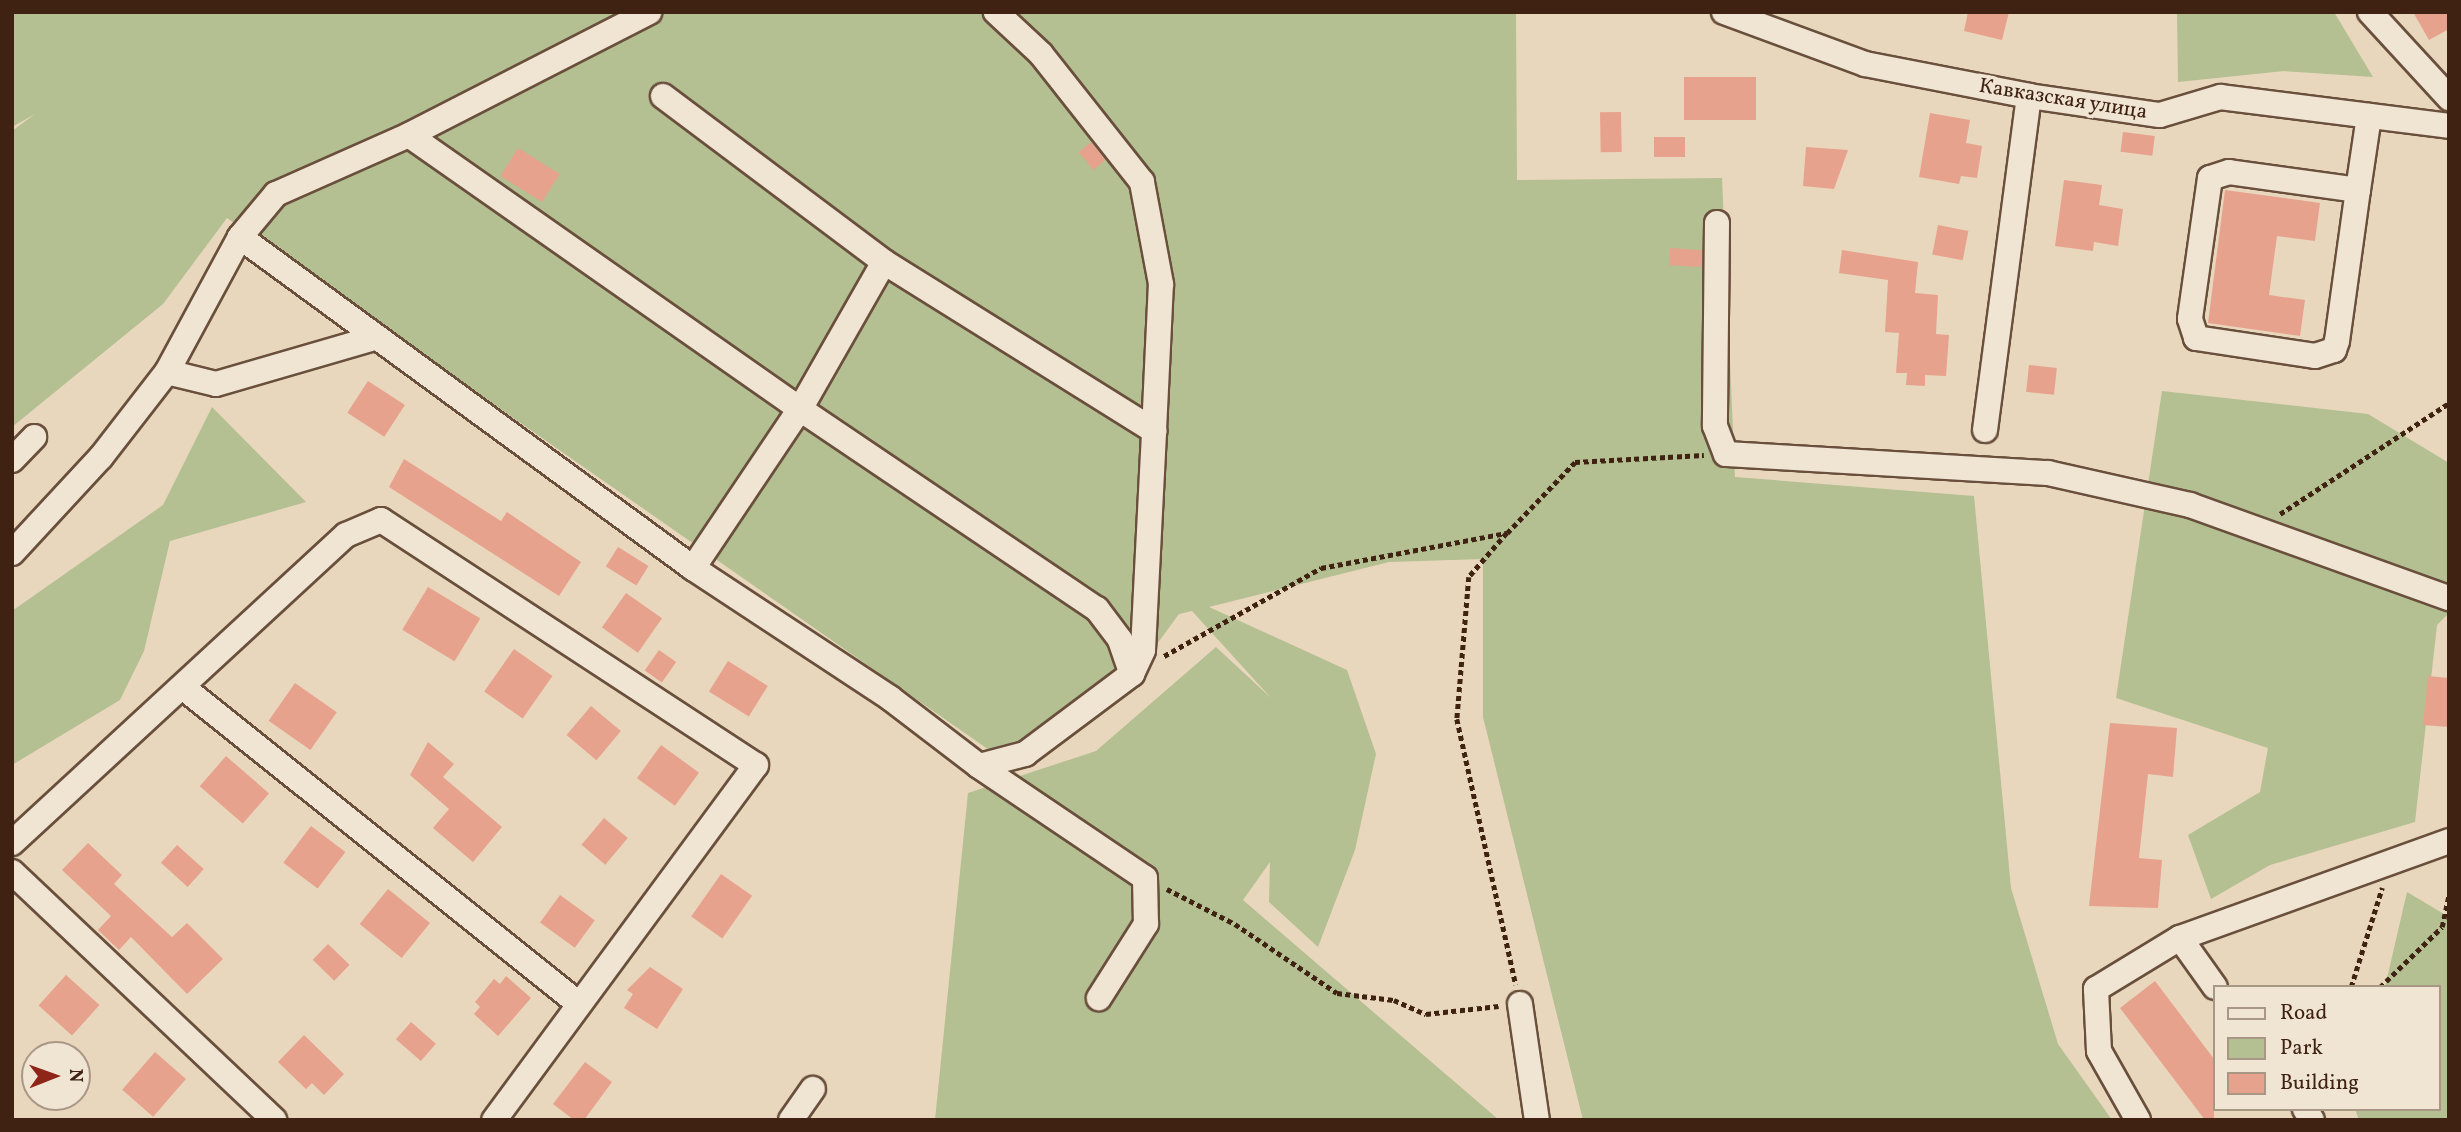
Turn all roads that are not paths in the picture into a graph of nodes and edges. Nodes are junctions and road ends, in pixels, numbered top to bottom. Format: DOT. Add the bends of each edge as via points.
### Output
graph roads {
  1 [pos="649,12"];
  2 [pos="996,12"];
  3 [pos="1724,12"];
  4 [pos="2370,12"];
  5 [pos="2444,85"];
  6 [pos="663,96"];
  7 [pos="2029,96"];
  8 [pos="2369,116"];
  9 [pos="2449,126"];
  10 [pos="409,135"];
  11 [pos="2358,190"];
  12 [pos="1717,223"];
  13 [pos="240,237"];
  14 [pos="884,262"];
  15 [pos="374,338"];
  16 [pos="167,372"];
  17 [pos="800,409"];
  18 [pos="1154,430"];
  19 [pos="1985,430"];
  20 [pos="34,438"];
  21 [pos="12,460"];
  22 [pos="12,554"];
  23 [pos="693,568"];
  24 [pos="2449,598"];
  25 [pos="1132,674"];
  26 [pos="185,689"];
  27 [pos="979,766"];
  28 [pos="2449,841"];
  29 [pos="12,843"];
  30 [pos="12,872"];
  31 [pos="2180,938"];
  32 [pos="2214,985"];
  33 [pos="1099,998"];
  34 [pos="579,1004"];
  35 [pos="1520,1004"];
  36 [pos="813,1089"];
  37 [pos="274,1120"];
  38 [pos="494,1120"];
  39 [pos="791,1120"];
  40 [pos="1537,1120"];
  41 [pos="2138,1120"];
  1 -- 10 [label="street"];
  2 -- 18 [label="street" via="1041,54 1142,182 1161,284"];
  3 -- 7 [label="street, Кавказская улица" via="1865,65"];
  4 -- 5 [label="street"];
  6 -- 14 [label="street"];
  7 -- 8 [label="street, Кавказская улица" via="2160,114 2220,97"];
  7 -- 19 [label="street"];
  8 -- 9 [label="street, Кавказская улица"];
  8 -- 11 [label="street"];
  10 -- 13 [label="street" via="276,194"];
  10 -- 17 [label="street"];
  11 -- 11 [label="street" via="2334,350 2315,356 2196,338 2190,319 2210,178 2229,172"];
  12 -- 24 [label="street" via="1715,426 1726,454 2048,473 2260,527"];
  13 -- 15 [label="street"];
  13 -- 16 [label="street"];
  14 -- 17 [label="street"];
  14 -- 18 [label="street"];
  15 -- 16 [label="street" via="216,384"];
  15 -- 23 [label="street"];
  16 -- 22 [label="street" via="101,457"];
  17 -- 23 [label="street"];
  17 -- 25 [label="street" via="1097,609 1120,640"];
  18 -- 25 [label="street" via="1143,650"];
  20 -- 21 [label="street"];
  23 -- 27 [label="street" via="890,698"];
  25 -- 27 [label="street" via="1025,754"];
  26 -- 29 [label="street"];
  26 -- 34 [label="street"];
  26 -- 34 [label="street" via="346,535 381,520 756,765"];
  27 -- 33 [label="street" via="1137,871 1149,887 1146,924"];
  28 -- 31 [label="street"];
  30 -- 37 [label="street"];
  31 -- 32 [label="street"];
  31 -- 41 [label="street" via="2096,989 2099,1051"];
  34 -- 38 [label="street"];
  35 -- 40 [label="street"];
  36 -- 39 [label="street"];
}
